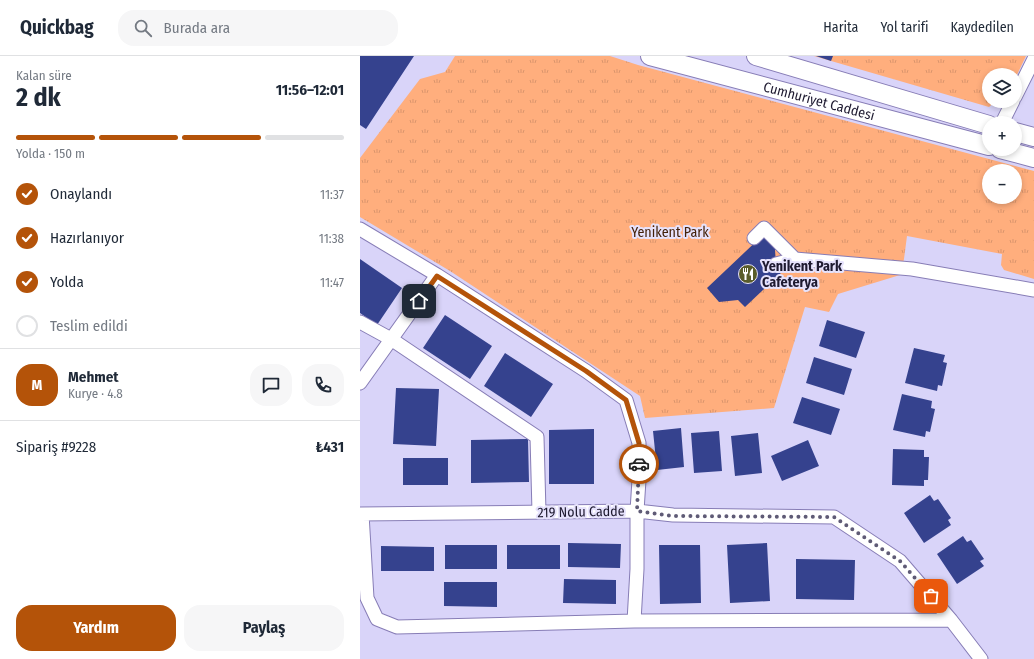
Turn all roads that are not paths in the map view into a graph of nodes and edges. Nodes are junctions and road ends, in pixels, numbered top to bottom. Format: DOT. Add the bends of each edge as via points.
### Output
graph roads {
  1 [pos="650,56"];
  2 [pos="756,56"];
  3 [pos="1034,59"];
  4 [pos="1022,82"];
  5 [pos="982,123"];
  6 [pos="1022,134"];
  7 [pos="1034,137"];
  8 [pos="982,144"];
  9 [pos="1022,155"];
  10 [pos="1034,158"];
  11 [pos="360,229"];
  12 [pos="754,238"];
  13 [pos="795,259"];
  14 [pos="776,264"];
  15 [pos="437,276"];
  16 [pos="1034,290"];
  17 [pos="360,322"];
  18 [pos="391,339"];
  19 [pos="360,383"];
  20 [pos="637,511"];
  21 [pos="539,512"];
  22 [pos="361,514"];
  23 [pos="951,620"];
  24 [pos="634,621"];
  25 [pos="982,659"];
  1 -- 8 [label="street, Cumhuriyet Caddesi"];
  2 -- 5 [label="street, Cumhuriyet Caddesi"];
  3 -- 4 [label="street"];
  6 -- 7 [label="street"];
  9 -- 10 [label="street"];
  11 -- 15 [label="street"];
  12 -- 13 [label="street" via="764,228"];
  13 -- 14 [label="street"];
  13 -- 16 [label="street" via="912,269"];
  15 -- 18 [label="street"];
  15 -- 20 [label="street" via="586,371 626,400 639,443"];
  17 -- 18 [label="street"];
  18 -- 19 [label="street"];
  18 -- 21 [label="street" via="537,437"];
  20 -- 21 [label="street, 219 Nolu Cadde"];
  20 -- 23 [label="street, 219 Nolu Cadde" via="673,516 834,517 900,561"];
  20 -- 24 [label="street"];
  21 -- 22 [label="street, 219 Nolu Cadde"];
  22 -- 24 [label="street" via="368,598 377,619 397,627"];
  23 -- 24 [label="street"];
  23 -- 25 [label="street, 219 Nolu Cadde"];
}
